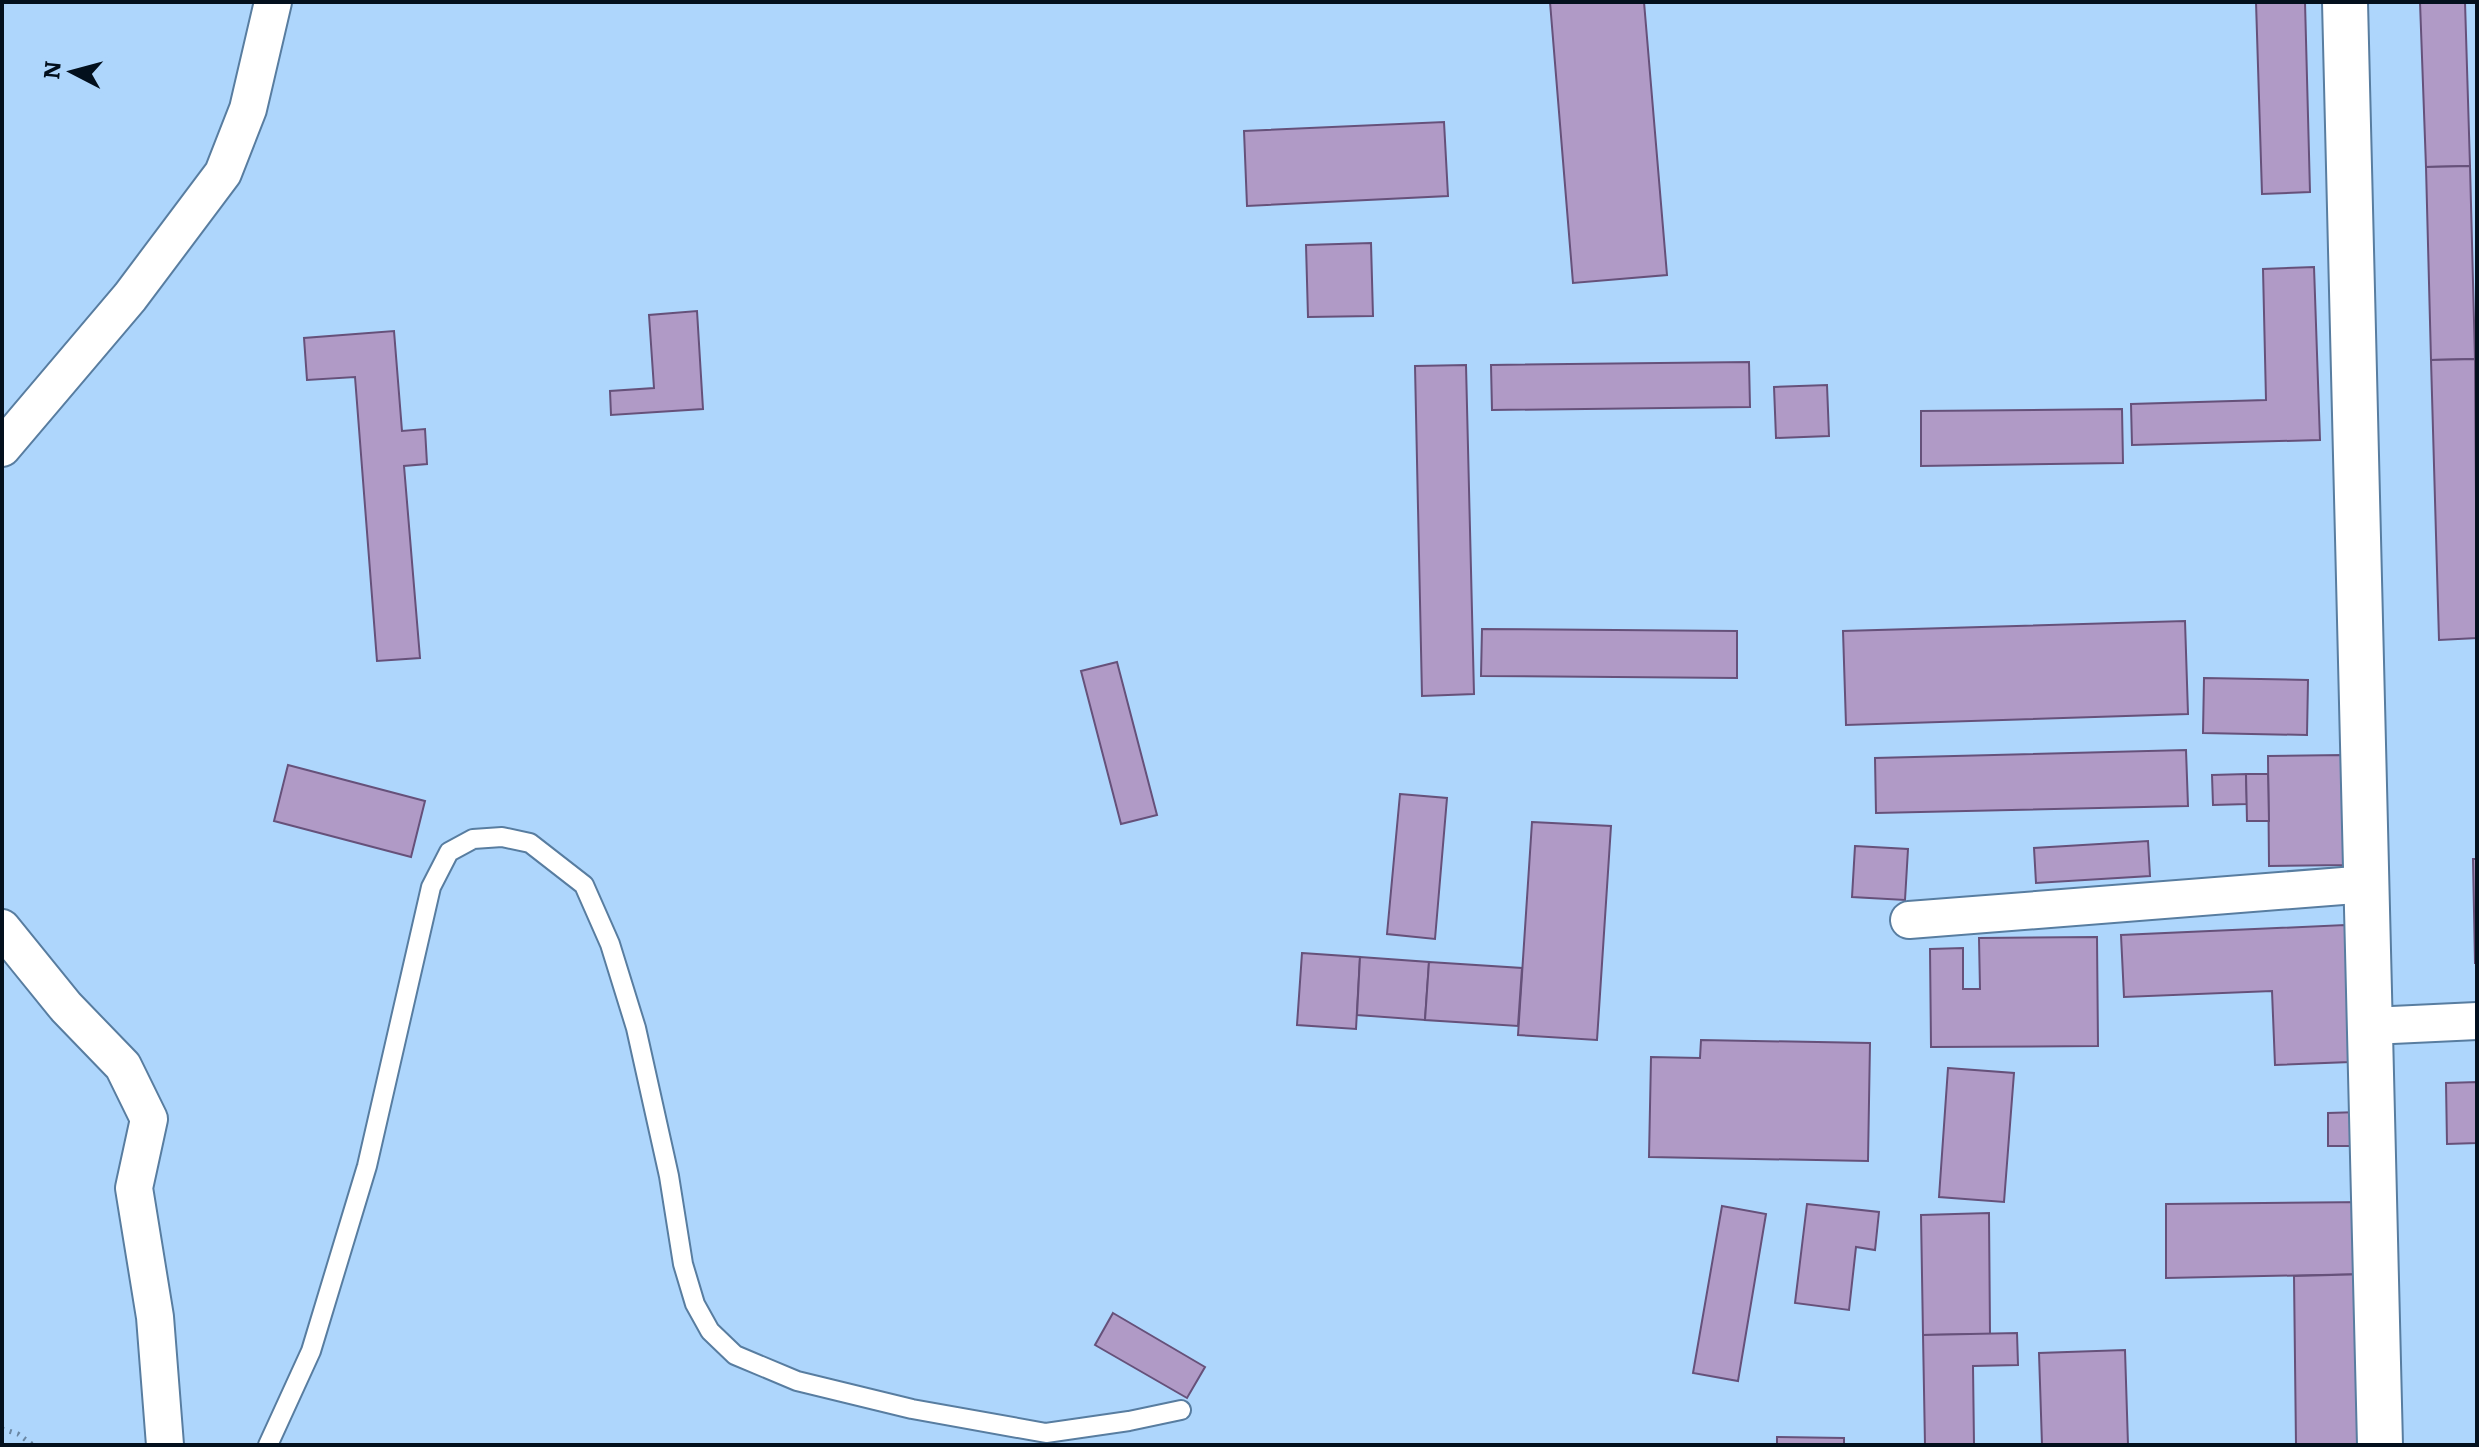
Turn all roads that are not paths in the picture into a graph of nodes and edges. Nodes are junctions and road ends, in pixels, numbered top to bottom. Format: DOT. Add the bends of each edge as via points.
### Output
graph roads {
  1 [pos="273,2"];
  2 [pos="2345,2"];
  3 [pos="2,448"];
  4 [pos="2368,884"];
  5 [pos="1909,920"];
  6 [pos="2,928"];
  7 [pos="2477,1021"];
  8 [pos="2371,1026"];
  9 [pos="1181,1410"];
  10 [pos="165,1445"];
  11 [pos="268,1445"];
  12 [pos="2380,1445"];
  1 -- 3 [label="street" via="248,109 223,173 130,297"];
  2 -- 4 [label="street"];
  4 -- 5 [label="street"];
  4 -- 8 [label="street"];
  6 -- 10 [label="street" via="123,1066 149,1119 134,1188 155,1317"];
  7 -- 8 [label="street"];
  8 -- 12 [label="street"];
  9 -- 11 [label="lane" via="1046,1433 811,1384 735,1355 710,1331 695,1304 636,1028 584,885 530,843 502,837 473,839 449,852 431,887 356,1207 311,1351"];
}
